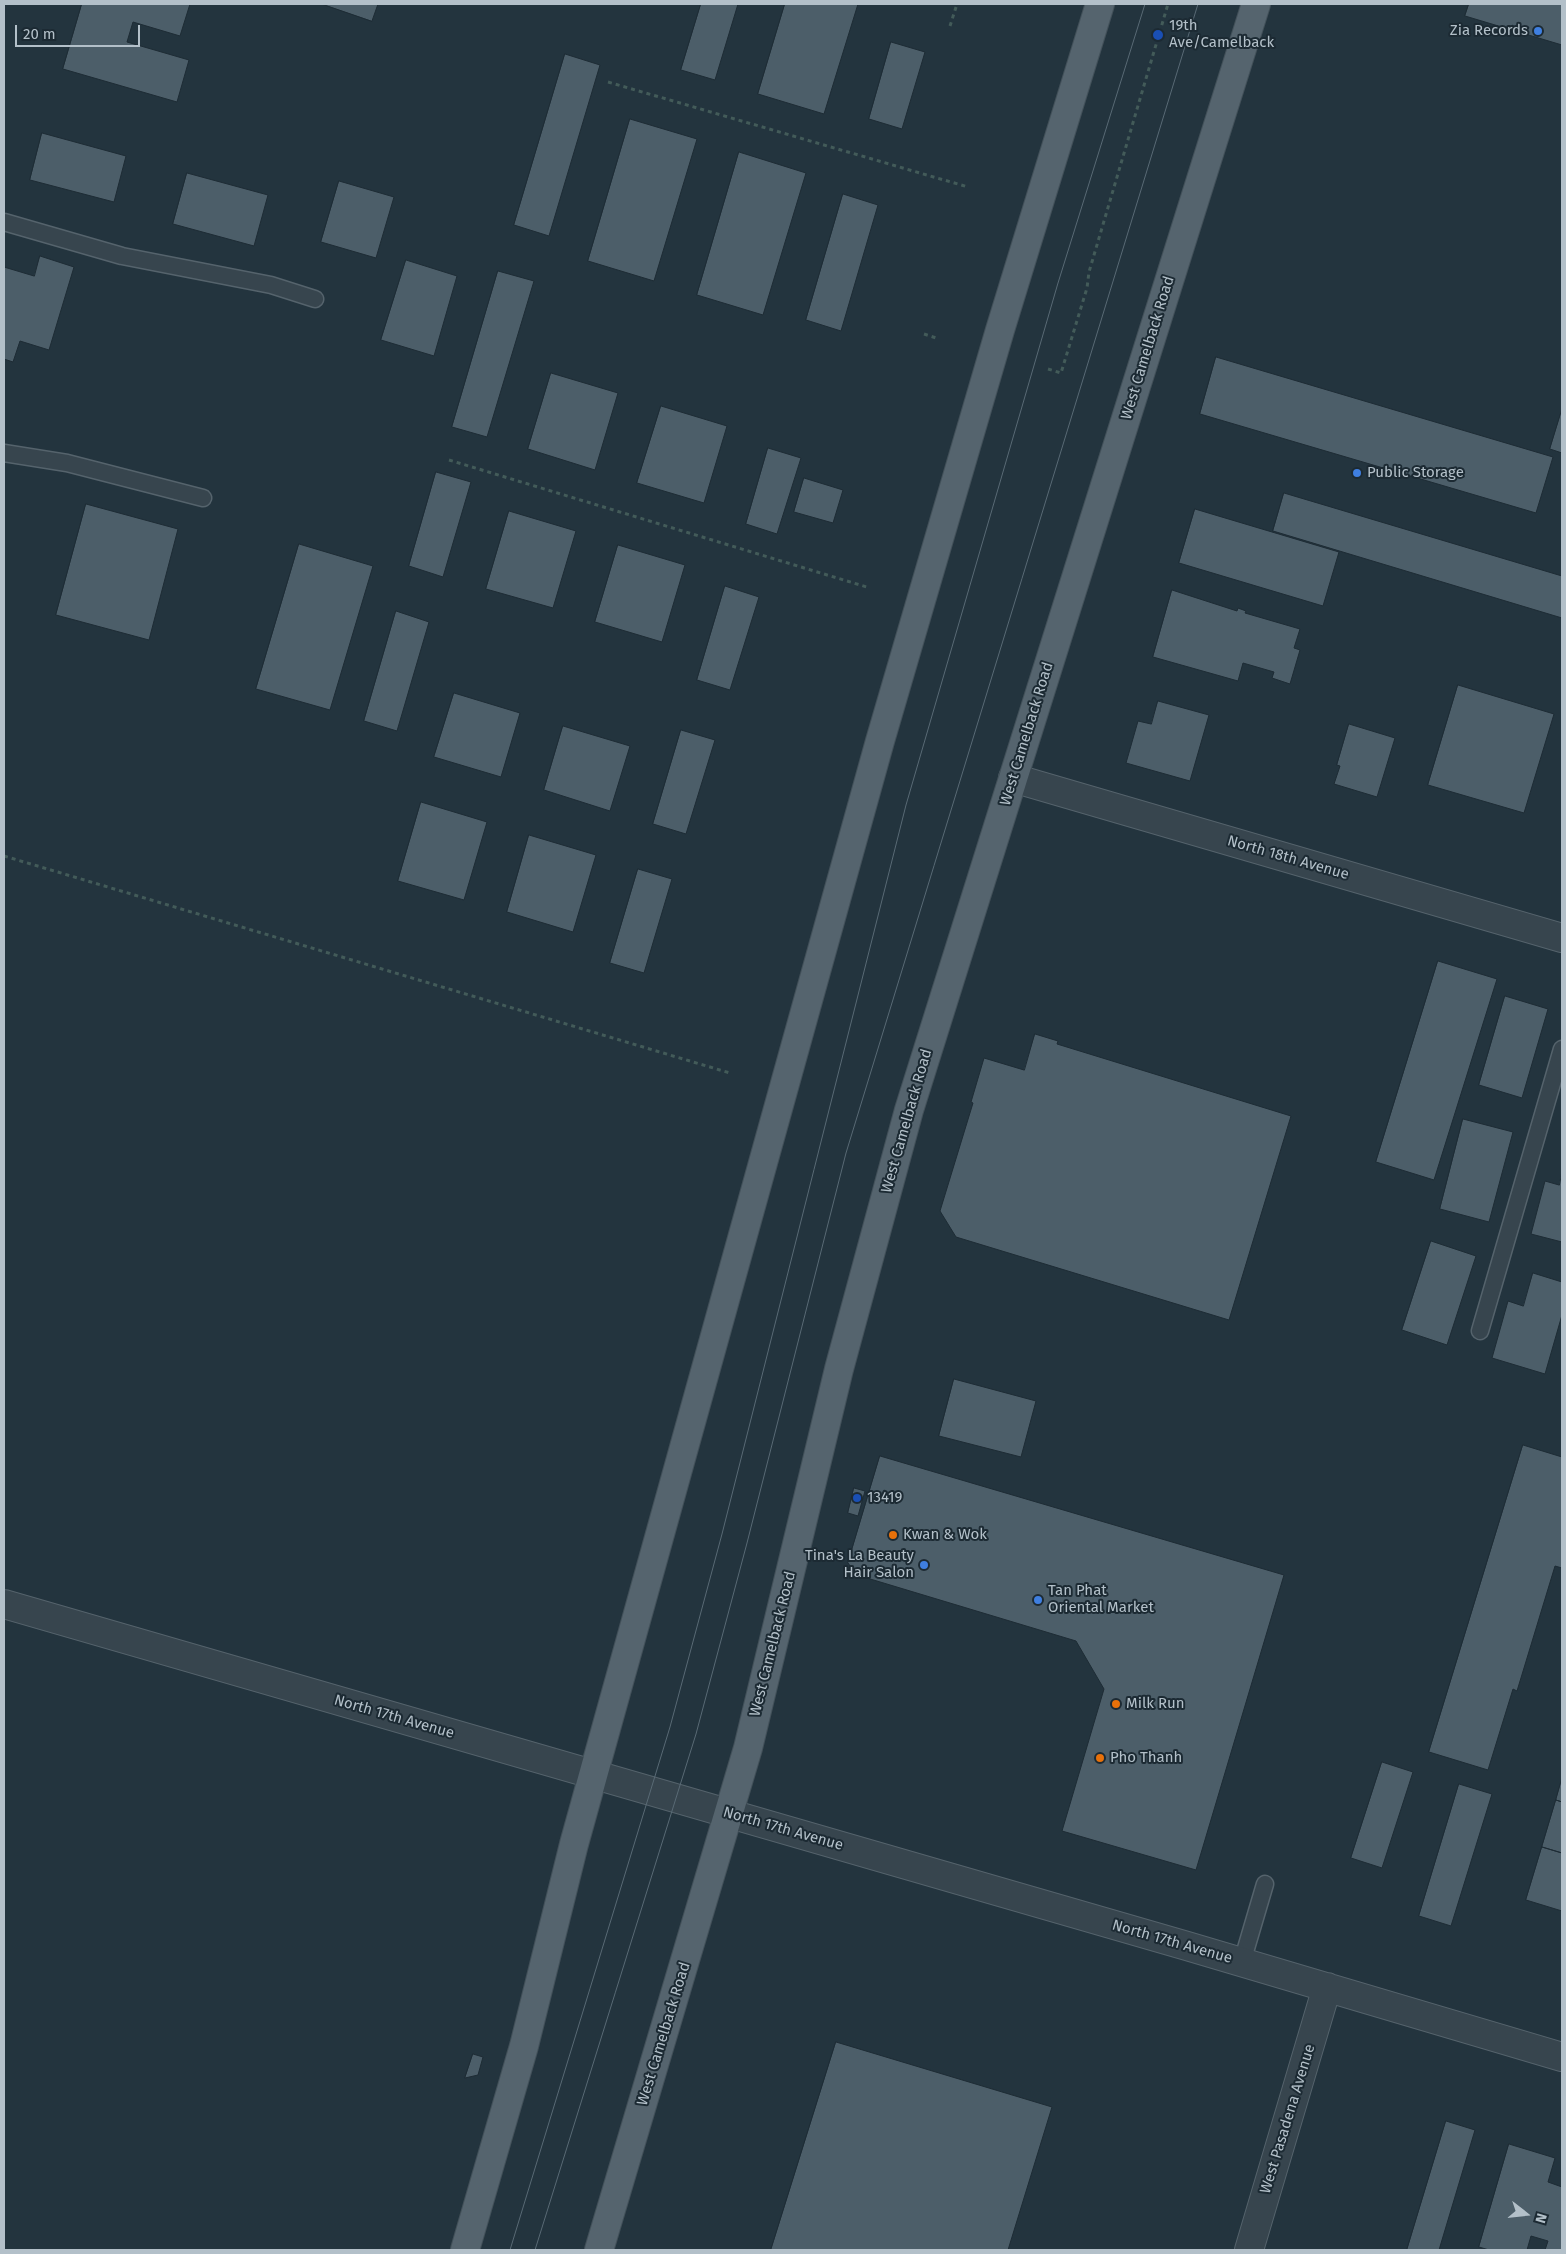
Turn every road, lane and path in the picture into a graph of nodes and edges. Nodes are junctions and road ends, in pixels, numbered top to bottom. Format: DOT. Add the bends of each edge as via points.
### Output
graph roads {
  1 [pos="957,4"];
  2 [pos="1100,4"];
  3 [pos="1168,4"];
  4 [pos="1256,4"];
  5 [pos="950,26"];
  6 [pos="608,82"];
  7 [pos="968,187"];
  8 [pos="4,222"];
  9 [pos="315,299"];
  10 [pos="924,334"];
  11 [pos="939,339"];
  12 [pos="1048,369"];
  13 [pos="4,453"];
  14 [pos="449,460"];
  15 [pos="203,498"];
  16 [pos="870,588"];
  17 [pos="1013,778"];
  18 [pos="4,856"];
  19 [pos="1562,938"];
  20 [pos="1562,1049"];
  21 [pos="730,1073"];
  22 [pos="1480,1331"];
  23 [pos="4,1604"];
  24 [pos="593,1774"];
  25 [pos="729,1814"];
  26 [pos="1266,1884"];
  27 [pos="1242,1962"];
  28 [pos="1327,1987"];
  29 [pos="1562,2057"];
  30 [pos="465,2250"];
  31 [pos="599,2250"];
  32 [pos="1249,2250"];
  1 -- 5 [label="path"];
  2 -- 24 [label="main road" via="1003,320 880,741"];
  3 -- 12 [label="path" via="1061,373"];
  4 -- 17 [label="main road, West Camelback Road"];
  6 -- 7 [label="path"];
  8 -- 9 [label="lane" via="122,256 271,285"];
  10 -- 11 [label="path"];
  13 -- 15 [label="lane" via="67,463"];
  14 -- 16 [label="path"];
  17 -- 19 [label="street, North 18th Avenue"];
  17 -- 25 [label="main road, West Camelback Road" via="909,1110 848,1333 750,1740"];
  18 -- 21 [label="path"];
  20 -- 22 [label="lane"];
  23 -- 24 [label="street, North 17th Avenue"];
  24 -- 25 [label="street, North 17th Avenue"];
  24 -- 30 [label="main road" via="524,2046"];
  25 -- 27 [label="street, North 17th Avenue"];
  25 -- 31 [label="main road, West Camelback Road"];
  26 -- 27 [label="lane"];
  27 -- 28 [label="street, North 17th Avenue"];
  28 -- 29 [label="street, North 17th Avenue"];
  28 -- 32 [label="street, West Pasadena Avenue"];
}
